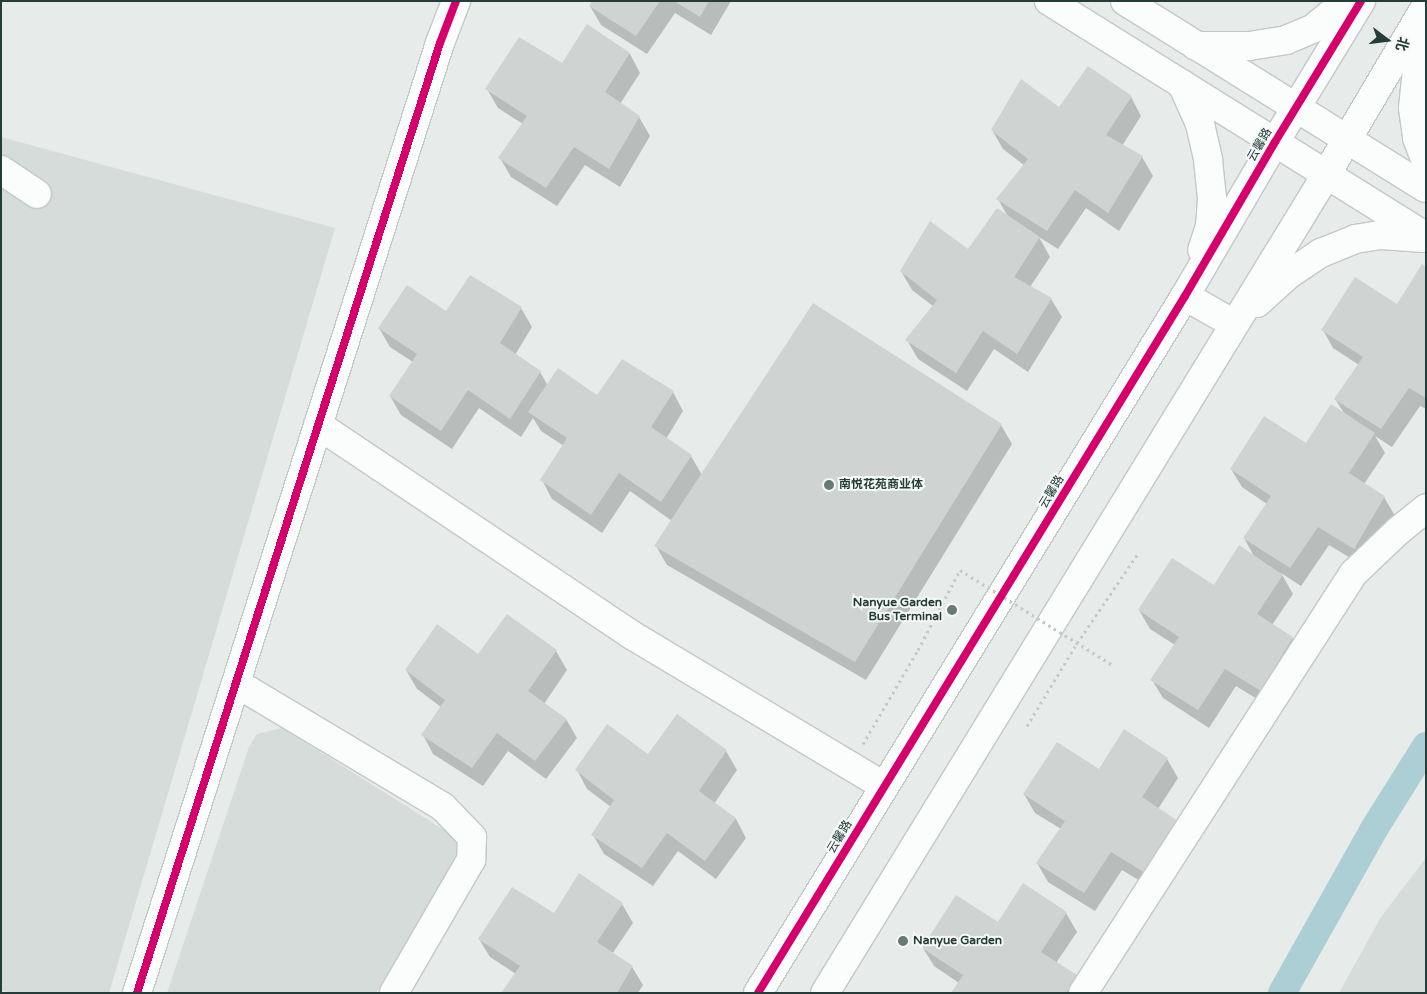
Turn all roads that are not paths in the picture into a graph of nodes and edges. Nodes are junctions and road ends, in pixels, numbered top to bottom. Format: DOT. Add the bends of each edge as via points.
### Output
graph roads {
  1 [pos="456,1"];
  2 [pos="1049,1"];
  3 [pos="1125,1"];
  4 [pos="1346,1"];
  5 [pos="1361,1"];
  6 [pos="1424,8"];
  7 [pos="1165,26"];
  8 [pos="1196,46"];
  9 [pos="1143,60"];
  10 [pos="1182,84"];
  11 [pos="1296,108"];
  12 [pos="1346,140"];
  13 [pos="1275,142"];
  14 [pos="1426,162"];
  15 [pos="1,170"];
  16 [pos="1326,175"];
  17 [pos="1426,188"];
  18 [pos="36,194"];
  19 [pos="1426,238"];
  20 [pos="1185,296"];
  21 [pos="1234,324"];
  22 [pos="318,424"];
  23 [pos="1426,508"];
  24 [pos="236,683"];
  25 [pos="884,786"];
  26 [pos="137,993"];
  27 [pos="394,993"];
  28 [pos="758,993"];
  29 [pos="824,993"];
  30 [pos="1083,993"];
  1 -- 22 [label="street"];
  2 -- 9 [label="street"];
  3 -- 7 [label="street"];
  4 -- 8 [label="street" via="1314,28 1286,40 1249,46"];
  5 -- 11 [label="street, 云馨路"];
  6 -- 12 [label="street"];
  6 -- 14 [label="street" via="1414,108 1417,138"];
  7 -- 8 [label="street"];
  7 -- 9 [label="street"];
  8 -- 11 [label="street"];
  9 -- 10 [label="street"];
  10 -- 13 [label="street"];
  10 -- 20 [label="street" via="1200,124 1212,198 1210,226"];
  11 -- 12 [label="street"];
  11 -- 13 [label="street, 云馨路"];
  12 -- 16 [label="street"];
  12 -- 17 [label="street"];
  13 -- 16 [label="street"];
  13 -- 20 [label="street, 云馨路"];
  15 -- 18 [label="street"];
  16 -- 19 [label="street"];
  16 -- 21 [label="street"];
  19 -- 21 [label="street" via="1381,234 1355,239 1321,253 1288,275"];
  20 -- 21 [label="street"];
  20 -- 25 [label="street, 云馨路"];
  21 -- 29 [label="street"];
  22 -- 24 [label="street"];
  22 -- 25 [label="street" via="630,634"];
  23 -- 30 [label="street" via="1354,573"];
  24 -- 26 [label="street"];
  24 -- 27 [label="street" via="444,808 472,837 471,860"];
  25 -- 28 [label="street, 云馨路"];
}
